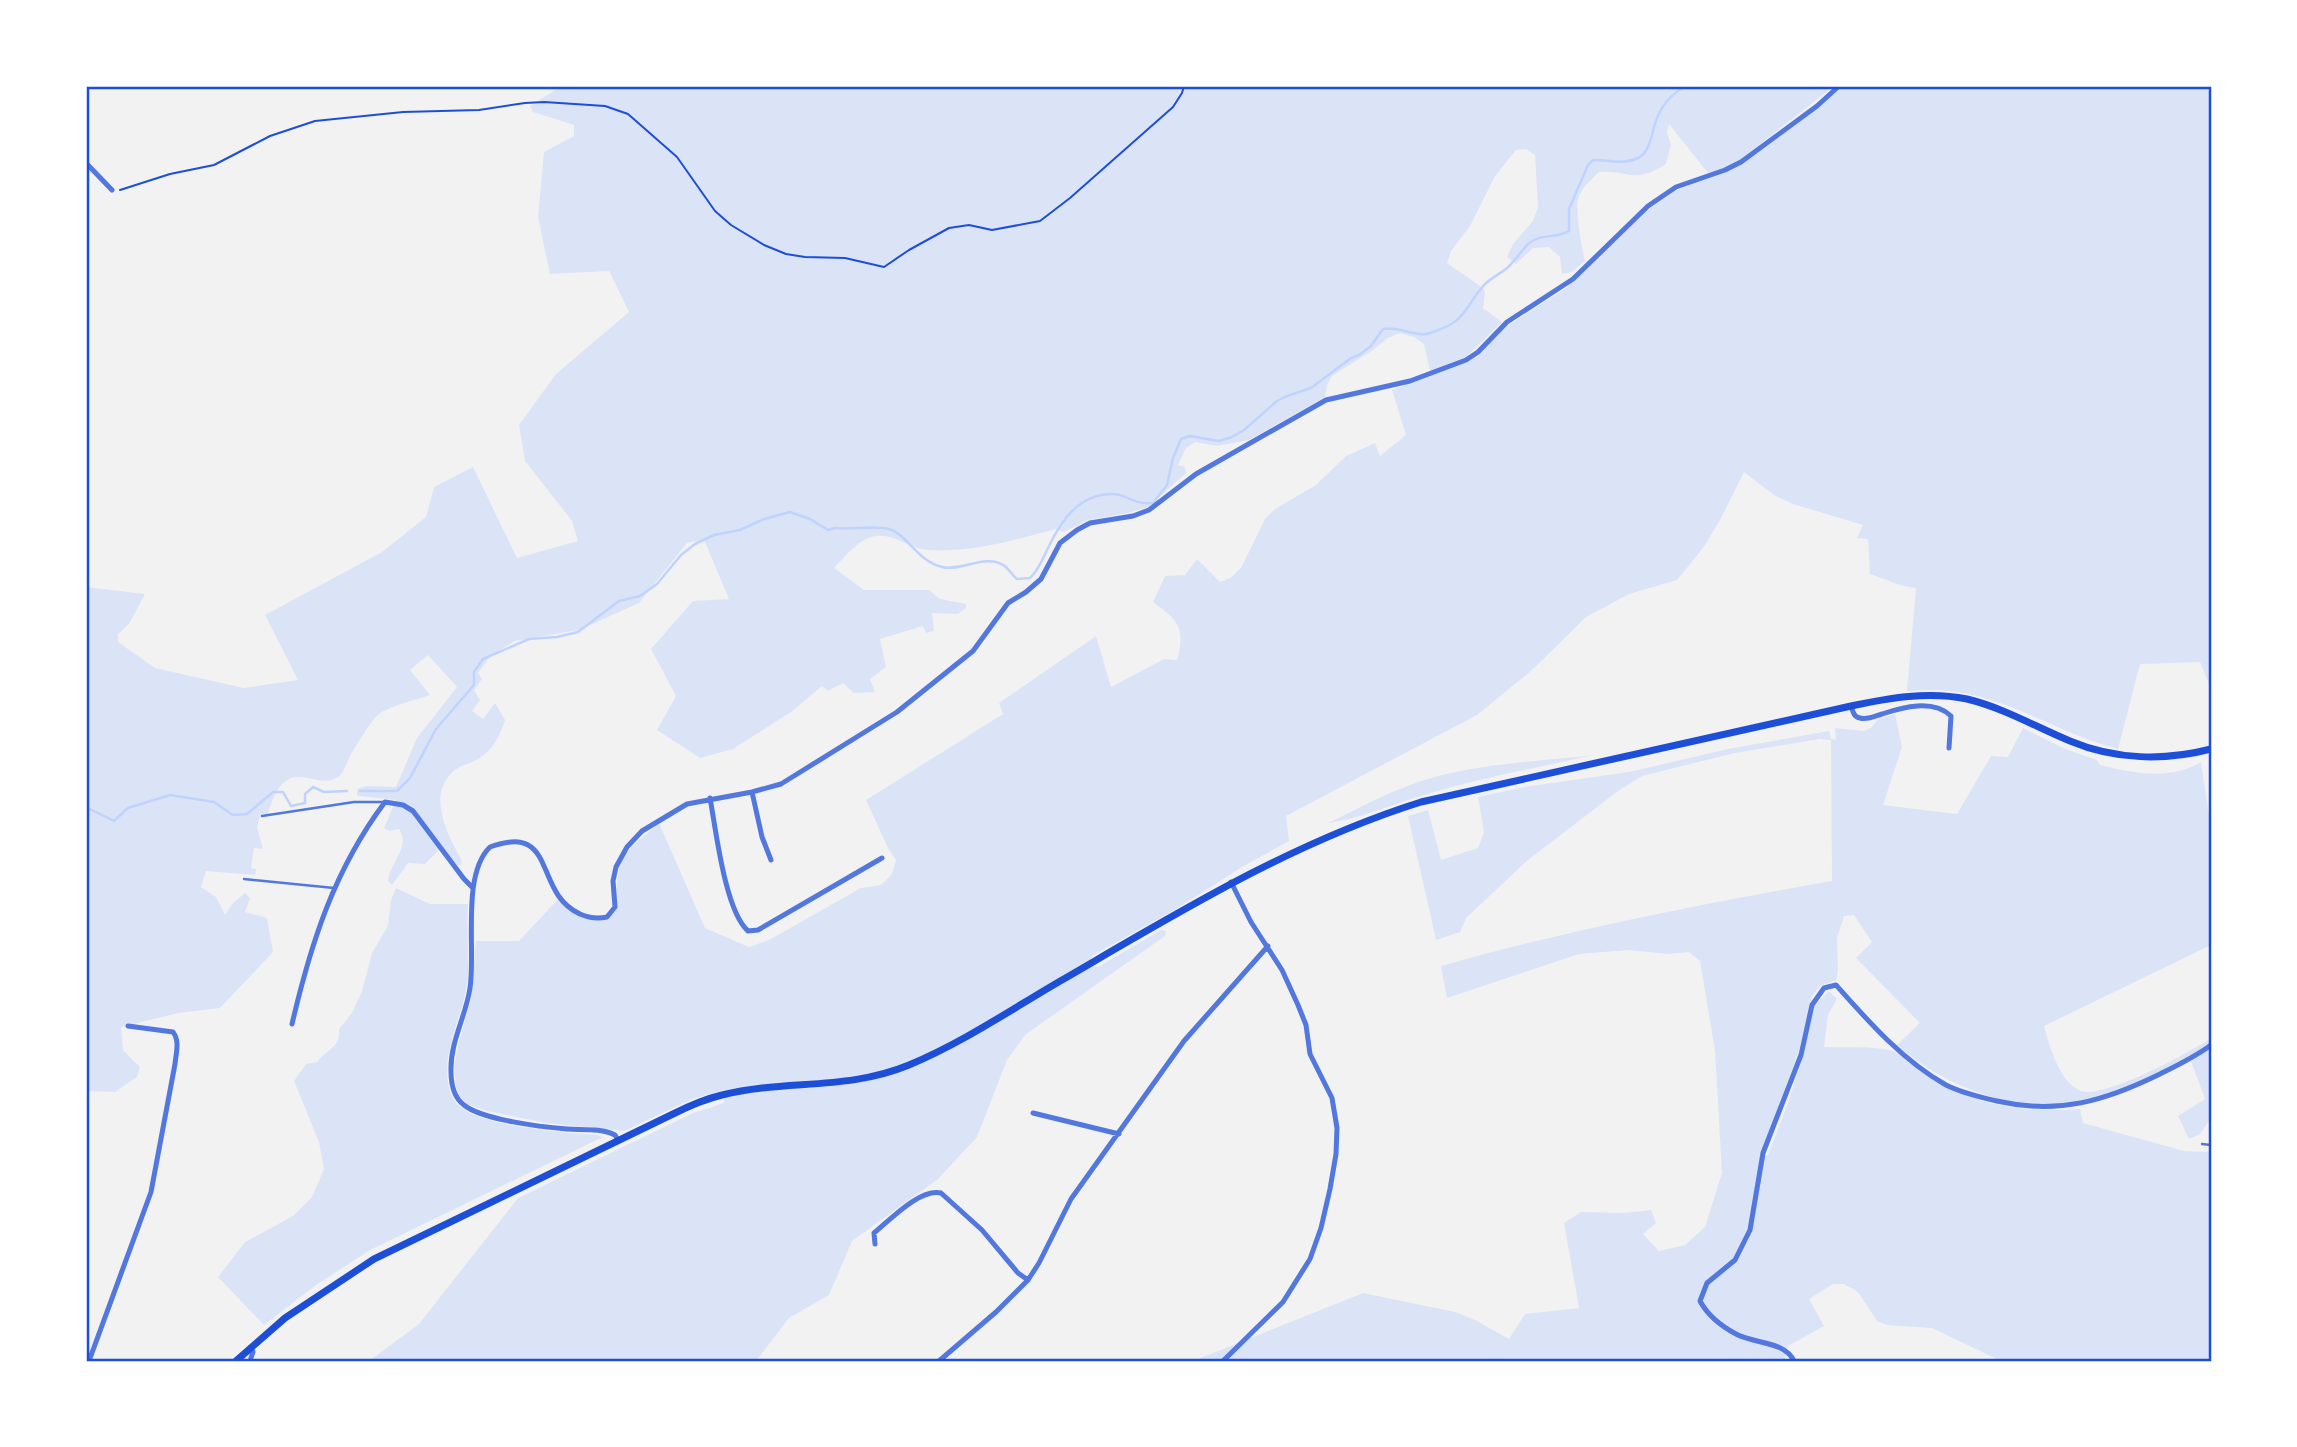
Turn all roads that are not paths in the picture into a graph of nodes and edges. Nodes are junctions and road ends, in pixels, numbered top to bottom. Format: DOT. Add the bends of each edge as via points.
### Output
graph roads {
  1 [pos="1839,86"];
  2 [pos="86,163"];
  3 [pos="112,190"];
  4 [pos="1851,706"];
  5 [pos="1949,748"];
  6 [pos="2211,749"];
  7 [pos="752,792"];
  8 [pos="710,798"];
  9 [pos="385,803"];
  10 [pos="262,816"];
  11 [pos="882,858"];
  12 [pos="771,860"];
  13 [pos="244,878"];
  14 [pos="1231,882"];
  15 [pos="334,888"];
  16 [pos="474,888"];
  17 [pos="1268,946"];
  18 [pos="292,1024"];
  19 [pos="128,1026"];
  20 [pos="2211,1045"];
  21 [pos="1033,1113"];
  22 [pos="1119,1134"];
  23 [pos="618,1140"];
  24 [pos="2202,1144"];
  25 [pos="2211,1145"];
  26 [pos="875,1244"];
  27 [pos="1028,1280"];
  28 [pos="250,1347"];
  29 [pos="89,1361"];
  30 [pos="236,1361"];
  31 [pos="250,1361"];
  32 [pos="939,1361"];
  33 [pos="1223,1361"];
  34 [pos="1794,1361"];
  1 -- 7 [label="street" via="1741,162 1662,195 1573,279 1507,322 1466,360 1410,382 1326,400 1196,474 1149,510 1077,530 1060,543 1039,581 1007,603 976,647 937,679 884,720 791,778"];
  2 -- 3 [label="street"];
  4 -- 5 [label="street" via="1853,713 1868,719 1914,707 1946,711 1951,716"];
  4 -- 6 [label="main road" via="1917,695 1944,696 1983,703 2108,753 2164,757"];
  4 -- 14 [label="main road" via="1421,802 1319,839"];
  7 -- 8 [label="street"];
  7 -- 12 [label="street"];
  8 -- 11 [label="street" via="729,891 748,931 758,930"];
  8 -- 16 [label="street" via="674,809 634,839 615,870 615,907 607,917 589,917 567,906 535,850 523,843 488,849"];
  9 -- 10 [label="lane" via="354,802"];
  9 -- 15 [label="street" via="351,852"];
  9 -- 16 [label="street" via="403,805 417,815"];
  13 -- 15 [label="lane"];
  14 -- 17 [label="street"];
  14 -- 23 [label="main road" via="909,1065 856,1081 722,1095"];
  15 -- 18 [label="street" via="307,958"];
  16 -- 23 [label="street" via="470,988 451,1067 456,1095 465,1106 486,1115 548,1127 605,1131"];
  17 -- 22 [label="street" via="1192,1030"];
  17 -- 33 [label="street" via="1298,1005 1310,1054 1332,1098 1336,1154 1310,1259 1283,1302"];
  19 -- 29 [label="street" via="173,1032 175,1064 151,1192"];
  20 -- 34 [label="street" via="2106,1097 2069,1106 2027,1107 1947,1085 1911,1060 1836,985 1824,988 1812,1005 1801,1055 1763,1153 1751,1230 1735,1260 1707,1283 1700,1301 1714,1320 1738,1336 1789,1352"];
  21 -- 22 [label="street"];
  22 -- 27 [label="street" via="1071,1199"];
  23 -- 28 [label="main road" via="374,1259 312,1298"];
  24 -- 25 [label="lane"];
  26 -- 27 [label="street" via="874,1233 902,1210 929,1193 942,1193"];
  27 -- 32 [label="street"];
  28 -- 30 [label="main road"];
  28 -- 31 [label="street"];
}
